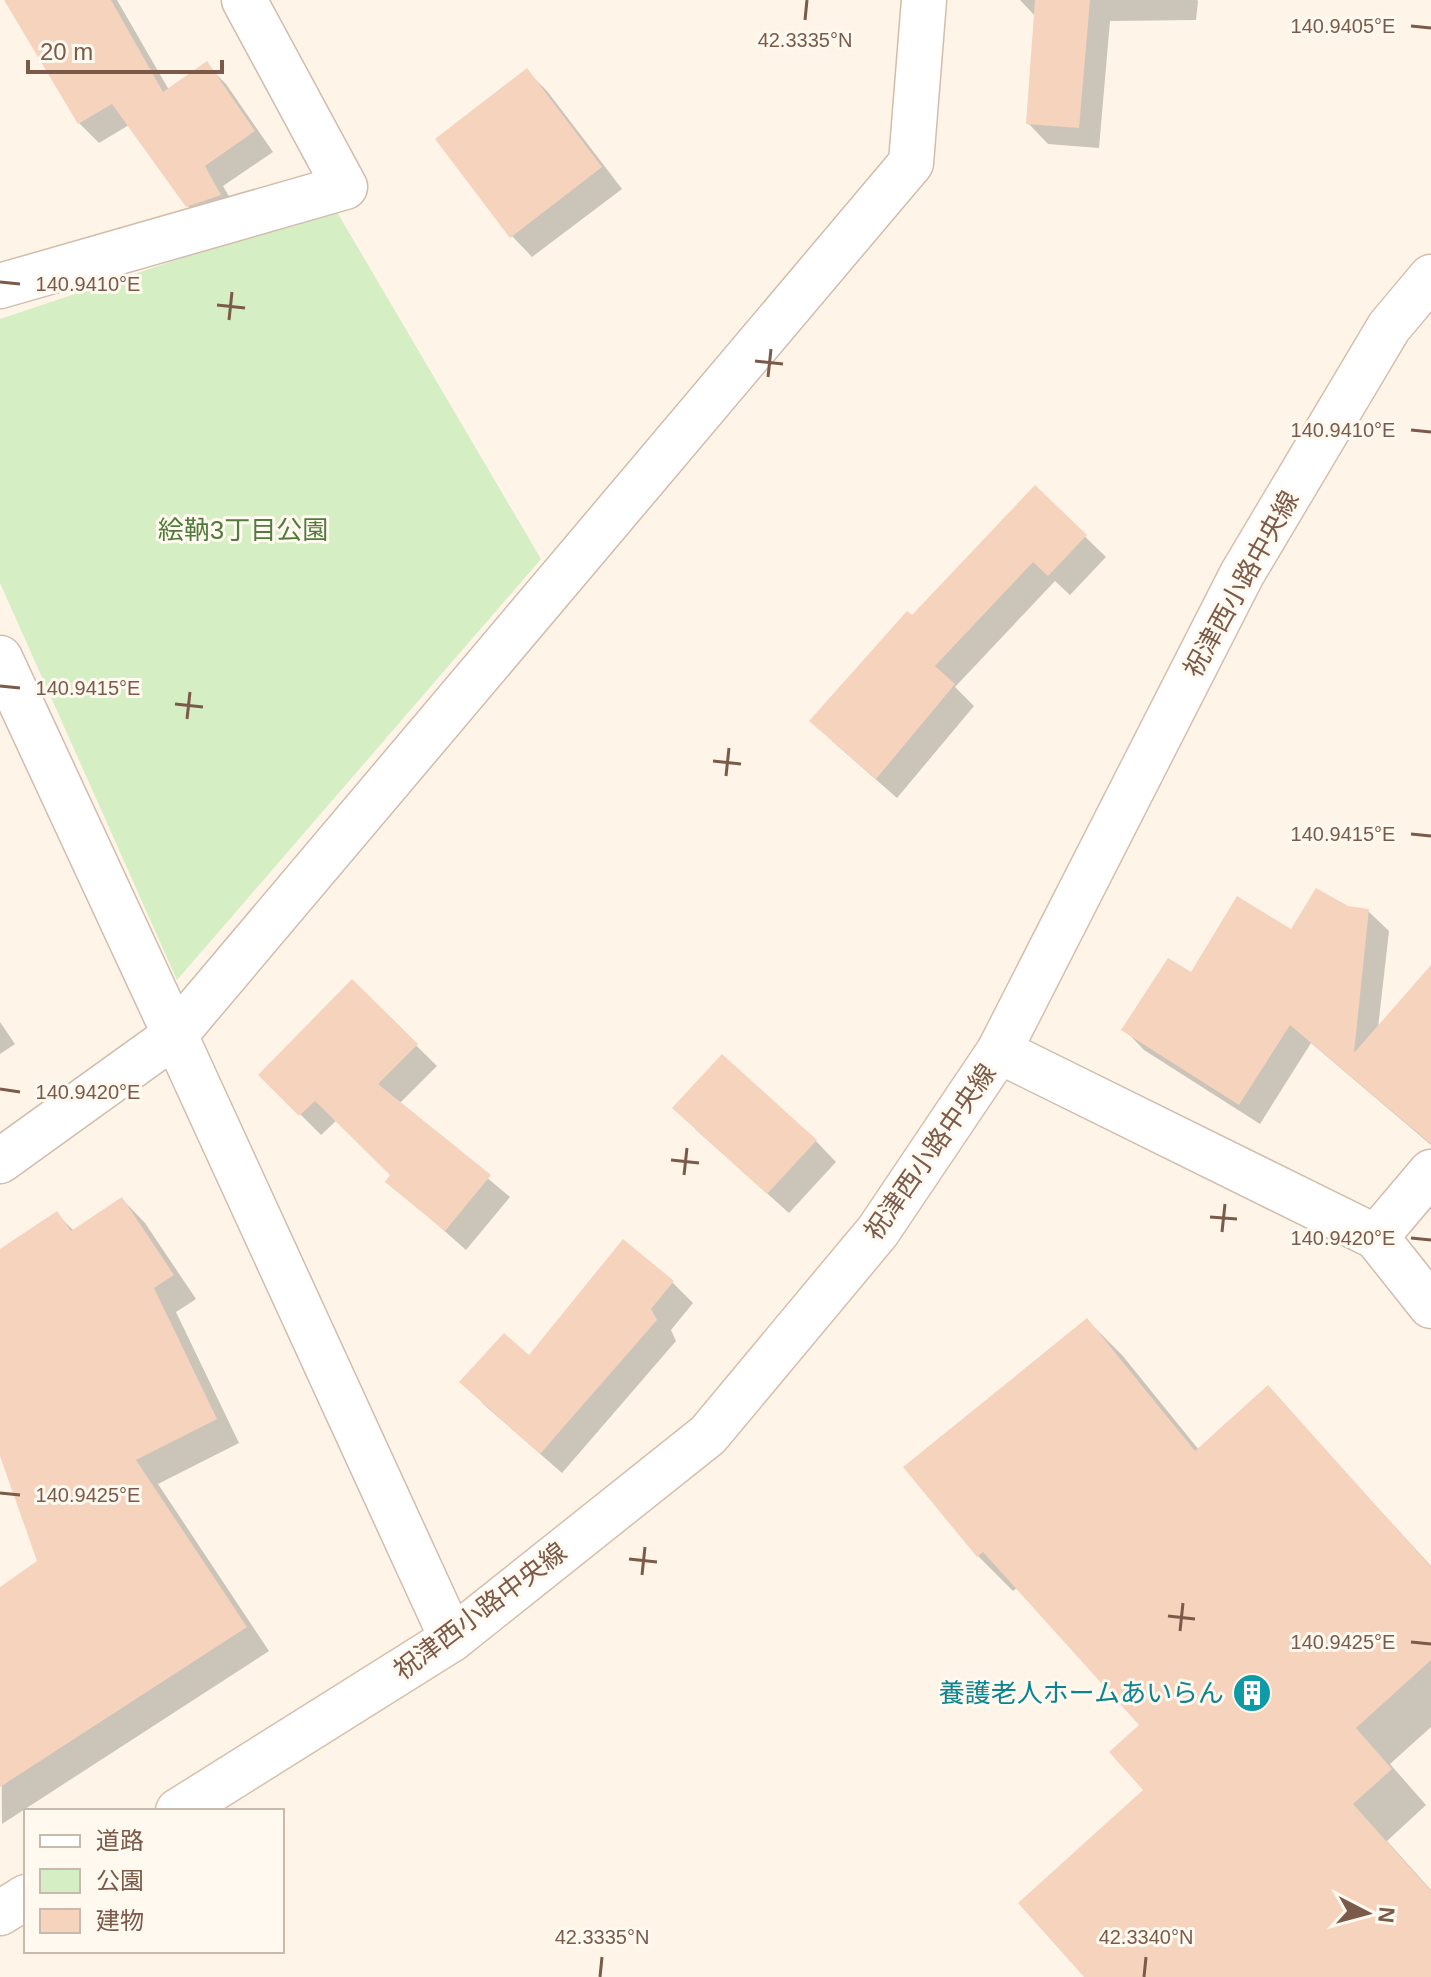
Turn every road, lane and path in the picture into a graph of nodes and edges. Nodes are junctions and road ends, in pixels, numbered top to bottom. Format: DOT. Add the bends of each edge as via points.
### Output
graph roads {
  1 [pos="244,0"];
  2 [pos="924,0"];
  3 [pos="1431,277"];
  4 [pos="0,286"];
  5 [pos="0,658"];
  6 [pos="175,1035"];
  7 [pos="999,1051"];
  8 [pos="0,1161"];
  9 [pos="1431,1172"];
  10 [pos="1376,1237"];
  11 [pos="1431,1306"];
  12 [pos="452,1639"];
  13 [pos="181,1809"];
  14 [pos="24,1898"];
  15 [pos="0,1913"];
  1 -- 4 [label="street" via="345,187"];
  2 -- 6 [label="street" via="911,163"];
  3 -- 7 [label="street, 祝津西小路中央線" via="1389,327 1242,574"];
  5 -- 6 [label="street"];
  6 -- 8 [label="street"];
  6 -- 12 [label="street"];
  7 -- 10 [label="street"];
  7 -- 12 [label="street, 祝津西小路中央線" via="878,1231 708,1435"];
  9 -- 10 [label="street"];
  10 -- 11 [label="street"];
  12 -- 13 [label="street, 祝津西小路中央線"];
  14 -- 15 [label="street"];
}
